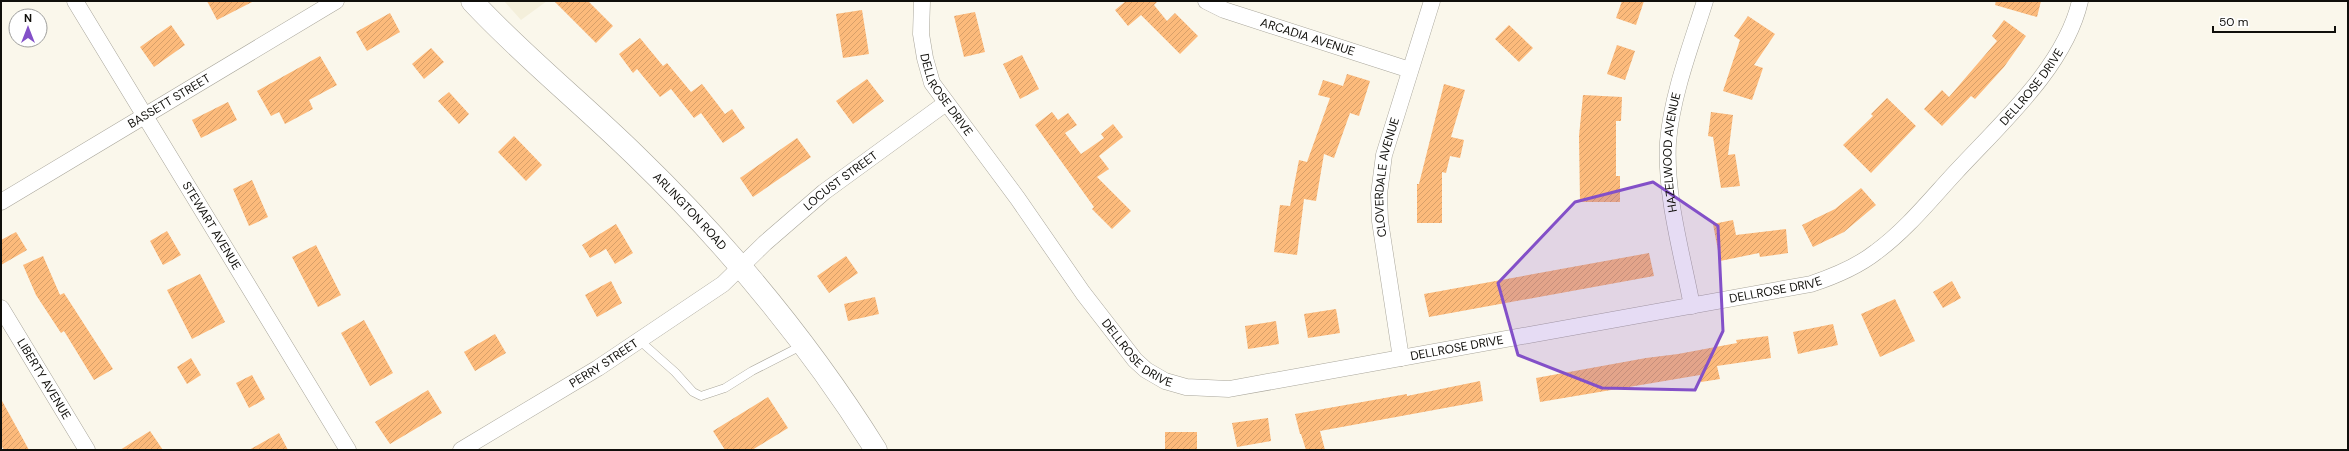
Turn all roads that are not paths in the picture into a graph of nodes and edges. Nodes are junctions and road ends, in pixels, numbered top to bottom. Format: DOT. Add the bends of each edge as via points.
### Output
graph roads {
  1 [pos="75,1"];
  2 [pos="336,1"];
  3 [pos="472,1"];
  4 [pos="922,1"];
  5 [pos="1206,1"];
  6 [pos="1432,1"];
  7 [pos="1705,1"];
  8 [pos="2080,1"];
  9 [pos="1410,70"];
  10 [pos="946,103"];
  11 [pos="145,116"];
  12 [pos="1,202"];
  13 [pos="741,268"];
  14 [pos="1692,306"];
  15 [pos="1,308"];
  16 [pos="639,340"];
  17 [pos="802,345"];
  18 [pos="1401,358"];
  19 [pos="87,450"];
  20 [pos="348,450"];
  21 [pos="460,450"];
  22 [pos="876,450"];
  1 -- 11 [label="street, STEWART AVENUE"];
  2 -- 11 [label="street, BASSETT STREET"];
  3 -- 13 [label="main road, ARLINGTON ROAD" via="538,68 635,155"];
  4 -- 10 [label="street, DELLROSE DRIVE" via="921,34 925,58 932,82"];
  5 -- 9 [label="street, ARCADIA AVENUE" via="1224,10"];
  6 -- 9 [label="street, CLOVERDALE AVENUE"];
  7 -- 14 [label="street, HAZELWOOD AVENUE" via="1681,77 1668,141 1671,196"];
  8 -- 14 [label="street, DELLROSE DRIVE" via="2067,37 2045,73 1898,234 1876,253 1839,275 1812,284"];
  9 -- 18 [label="street, CLOVERDALE AVENUE" via="1384,155 1379,194 1380,222"];
  10 -- 13 [label="street, LOCUST STREET" via="824,192 765,243"];
  10 -- 18 [label="street, DELLROSE DRIVE" via="1135,360 1165,381 1186,387 1228,389"];
  11 -- 12 [label="street, BASSETT STREET"];
  11 -- 20 [label="street, STEWART AVENUE"];
  13 -- 16 [label="street, PERRY STREET" via="723,284"];
  13 -- 17 [label="main road, ARLINGTON ROAD"];
  14 -- 18 [label="street, DELLROSE DRIVE"];
  15 -- 19 [label="street, LIBERTY AVENUE"];
  16 -- 17 [label="lane" via="693,392 701,396 725,388"];
  16 -- 21 [label="street, PERRY STREET" via="598,368"];
  17 -- 22 [label="main road, ARLINGTON ROAD" via="825,374"];
}
